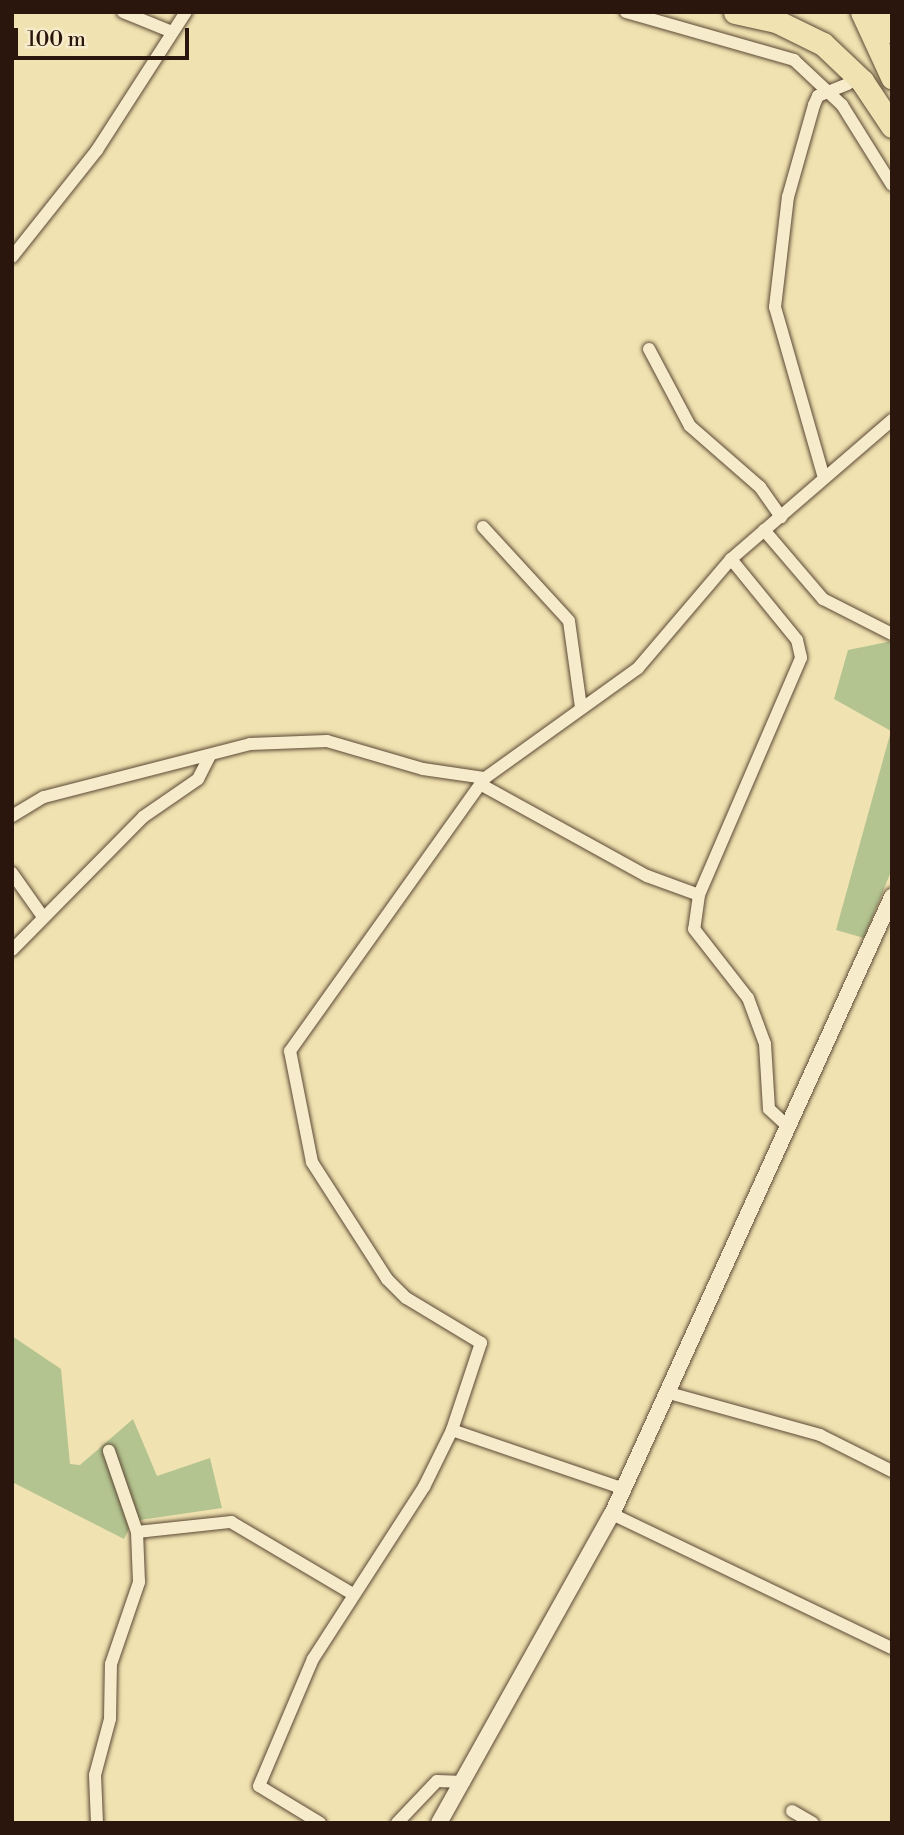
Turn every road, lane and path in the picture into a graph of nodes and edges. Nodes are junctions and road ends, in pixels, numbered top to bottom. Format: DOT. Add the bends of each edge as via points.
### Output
graph roads {
  1 [pos="124,12"];
  2 [pos="186,12"];
  3 [pos="626,12"];
  4 [pos="734,12"];
  5 [pos="862,12"];
  6 [pos="882,12"];
  7 [pos="172,32"];
  8 [pos="892,32"];
  9 [pos="892,77"];
  10 [pos="848,84"];
  11 [pos="831,91"];
  12 [pos="892,126"];
  13 [pos="892,186"];
  14 [pos="12,257"];
  15 [pos="649,349"];
  16 [pos="892,420"];
  17 [pos="824,478"];
  18 [pos="781,517"];
  19 [pos="483,527"];
  20 [pos="764,530"];
  21 [pos="730,559"];
  22 [pos="892,634"];
  23 [pos="581,708"];
  24 [pos="209,755"];
  25 [pos="483,781"];
  26 [pos="12,816"];
  27 [pos="12,873"];
  28 [pos="699,895"];
  29 [pos="892,897"];
  30 [pos="44,917"];
  31 [pos="12,950"];
  32 [pos="788,1127"];
  33 [pos="669,1393"];
  34 [pos="452,1430"];
  35 [pos="109,1451"];
  36 [pos="892,1471"];
  37 [pos="624,1489"];
  38 [pos="612,1514"];
  39 [pos="137,1531"];
  40 [pos="351,1593"];
  41 [pos="892,1648"];
  42 [pos="464,1782"];
  43 [pos="792,1811"];
  44 [pos="97,1823"];
  45 [pos="320,1823"];
  46 [pos="397,1823"];
  47 [pos="439,1823"];
  48 [pos="813,1823"];
  1 -- 7 [label="street"];
  2 -- 7 [label="street"];
  3 -- 11 [label="street" via="678,31 776,51"];
  4 -- 12 [label="highway" via="776,21 823,44 862,81"];
  5 -- 9 [label="highway"];
  6 -- 8 [label="highway"];
  7 -- 14 [label="street" via="97,150"];
  10 -- 11 [label="street"];
  11 -- 13 [label="street"];
  11 -- 17 [label="street" via="818,96 798,158 775,307"];
  15 -- 18 [label="street" via="690,426 760,487"];
  16 -- 17 [label="street"];
  17 -- 18 [label="street"];
  18 -- 20 [label="street"];
  19 -- 23 [label="street" via="569,621"];
  20 -- 21 [label="street"];
  20 -- 22 [label="street" via="823,599"];
  21 -- 23 [label="street" via="638,668"];
  21 -- 28 [label="street" via="797,640 801,658"];
  23 -- 25 [label="street"];
  24 -- 25 [label="street" via="250,744 327,741"];
  24 -- 26 [label="street" via="44,797"];
  24 -- 30 [label="street" via="198,779 143,817"];
  25 -- 28 [label="street" via="647,876"];
  25 -- 34 [label="street" via="290,1051 312,1162 387,1279 481,1343"];
  27 -- 30 [label="street"];
  28 -- 32 [label="street" via="696,936 748,998 765,1044 769,1109"];
  29 -- 32 [label="street"];
  30 -- 31 [label="street"];
  32 -- 33 [label="street"];
  33 -- 36 [label="street" via="820,1435"];
  33 -- 37 [label="street"];
  34 -- 37 [label="street"];
  34 -- 40 [label="street" via="424,1488"];
  35 -- 39 [label="street"];
  37 -- 38 [label="street"];
  38 -- 41 [label="street"];
  38 -- 42 [label="street"];
  39 -- 40 [label="street" via="231,1522"];
  39 -- 44 [label="street" via="139,1582 110,1664 110,1719 95,1774"];
  40 -- 45 [label="street" via="313,1658 259,1786"];
  42 -- 46 [label="street" via="437,1781"];
  42 -- 47 [label="street"];
  43 -- 48 [label="street"];
}
